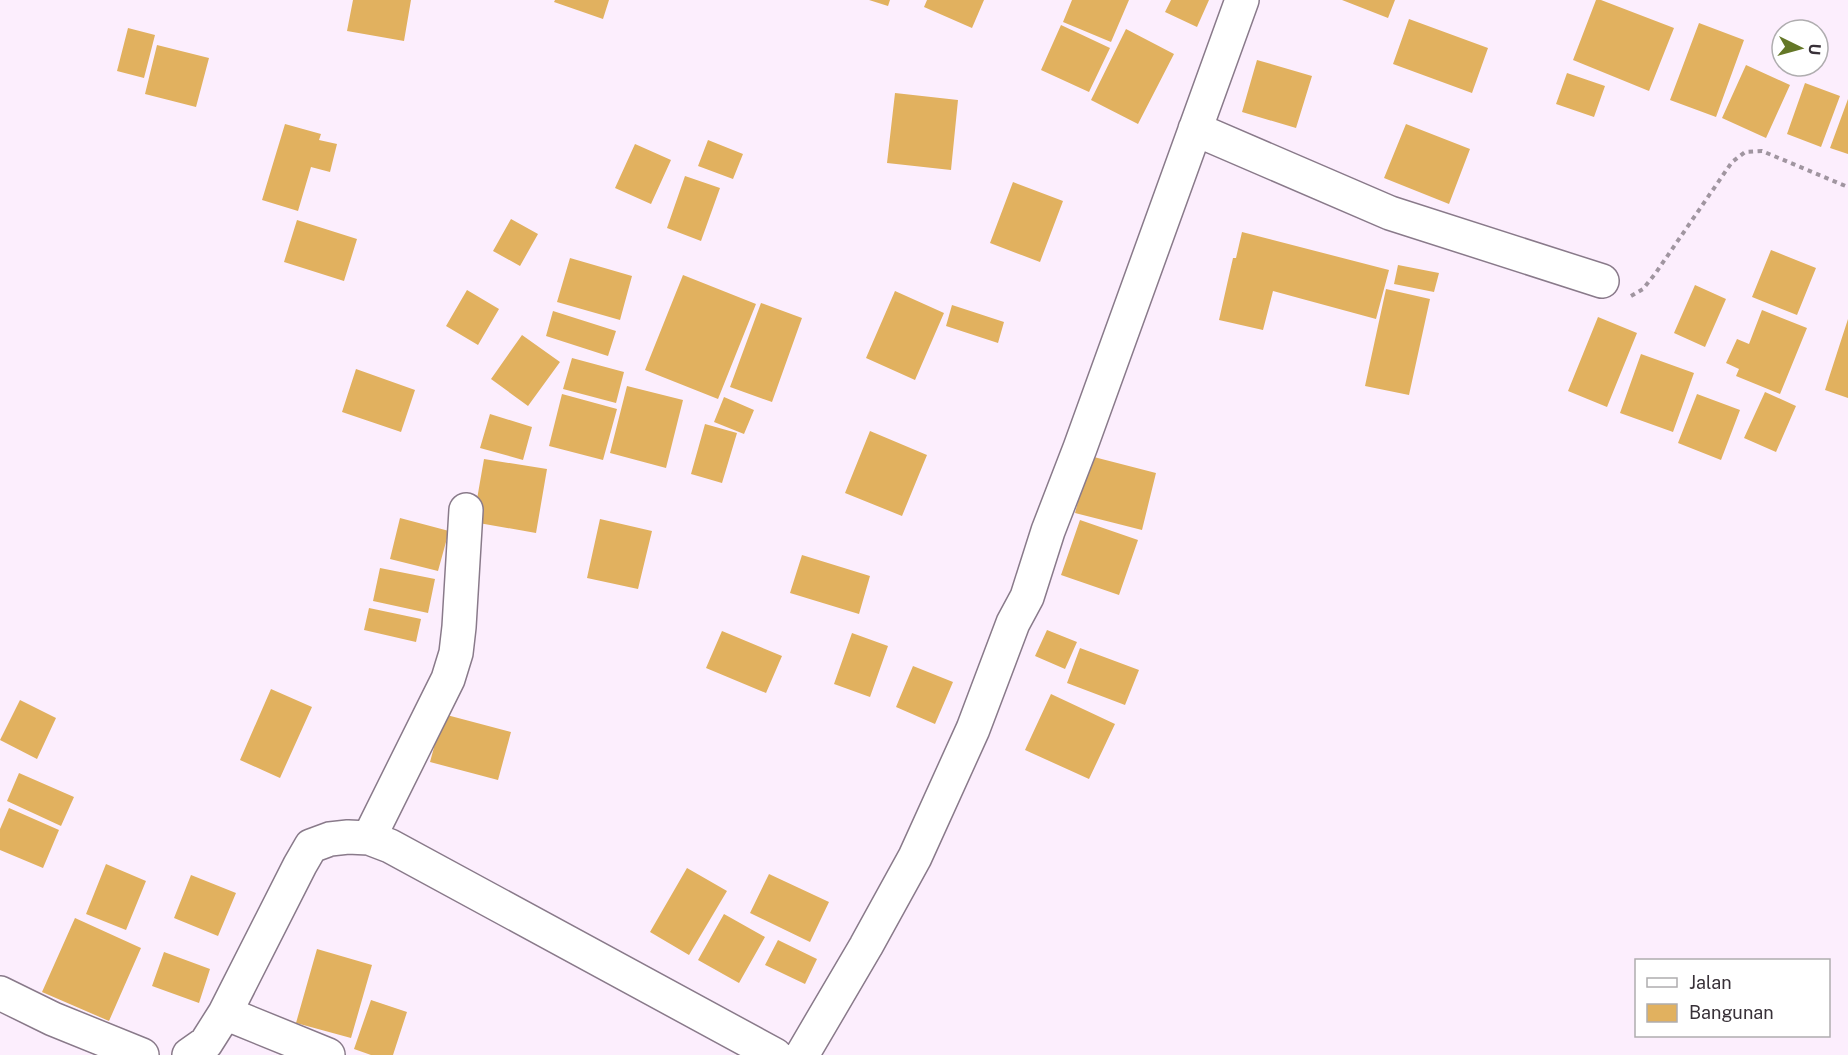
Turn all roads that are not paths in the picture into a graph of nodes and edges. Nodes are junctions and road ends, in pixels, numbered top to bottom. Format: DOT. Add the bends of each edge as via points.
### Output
graph roads {
  1 [pos="1242,0"];
  2 [pos="1195,129"];
  3 [pos="1602,281"];
  4 [pos="466,510"];
  5 [pos="369,838"];
  6 [pos="0,993"];
  7 [pos="225,1014"];
  8 [pos="142,1055"];
  9 [pos="189,1055"];
  10 [pos="328,1055"];
  11 [pos="775,1055"];
  12 [pos="802,1055"];
  1 -- 2 [label="street"];
  2 -- 3 [label="street" via="1390,213"];
  2 -- 12 [label="street" via="1027,597 973,729 915,857"];
  4 -- 5 [label="street" via="456,653 448,680"];
  5 -- 7 [label="street" via="330,839 311,846"];
  5 -- 11 [label="street" via="400,851"];
  6 -- 8 [label="street"];
  7 -- 9 [label="street" via="206,1043"];
  7 -- 10 [label="street"];
}
